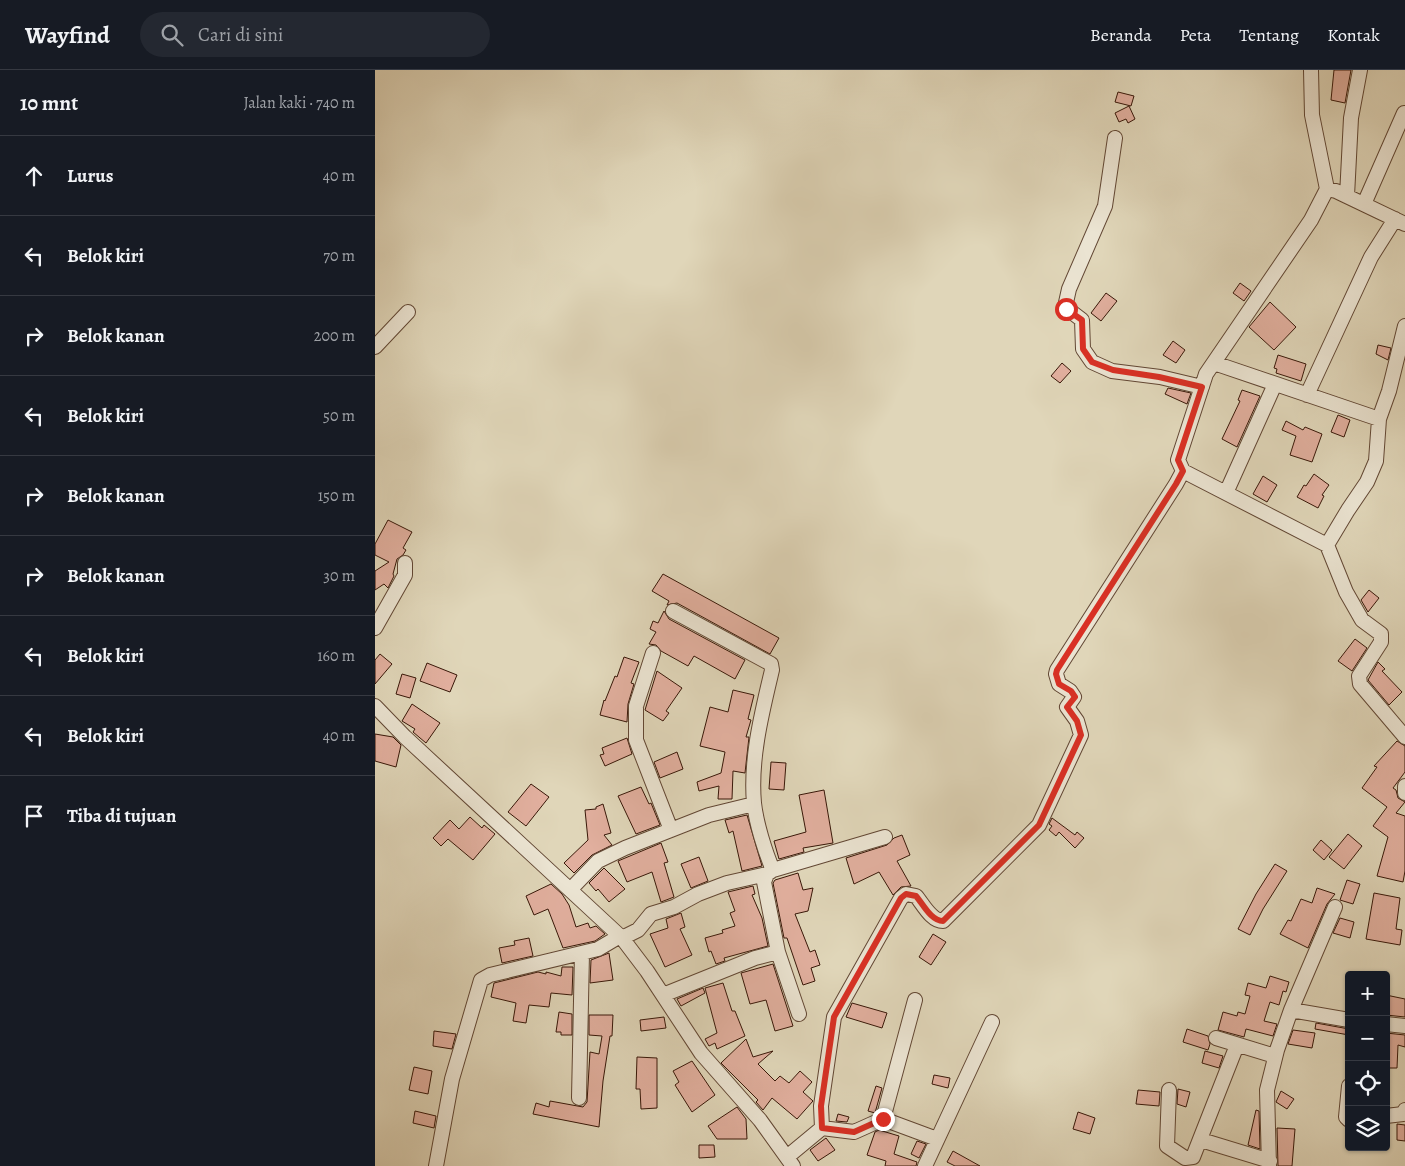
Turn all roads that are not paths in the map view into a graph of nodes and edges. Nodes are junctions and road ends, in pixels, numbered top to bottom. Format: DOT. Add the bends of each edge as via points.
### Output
graph roads {
  1 [pos="1311,70"];
  2 [pos="1360,70"];
  3 [pos="1404,113"];
  4 [pos="1115,138"];
  5 [pos="1327,190"];
  6 [pos="1347,196"];
  7 [pos="1364,204"];
  8 [pos="1400,222"];
  9 [pos="408,312"];
  10 [pos="1405,326"];
  11 [pos="375,347"];
  12 [pos="1214,363"];
  13 [pos="1275,384"];
  14 [pos="1202,387"];
  15 [pos="1307,395"];
  16 [pos="1379,419"];
  17 [pos="1183,471"];
  18 [pos="1226,493"];
  19 [pos="1327,545"];
  20 [pos="405,563"];
  21 [pos="673,611"];
  22 [pos="375,628"];
  23 [pos="653,653"];
  24 [pos="375,706"];
  25 [pos="1405,737"];
  26 [pos="1405,786"];
  27 [pos="1405,793"];
  28 [pos="754,804"];
  29 [pos="671,830"];
  30 [pos="885,837"];
  31 [pos="770,872"];
  32 [pos="570,890"];
  33 [pos="1335,907"];
  34 [pos="621,937"];
  35 [pos="778,952"];
  36 [pos="582,953"];
  37 [pos="663,995"];
  38 [pos="915,1000"];
  39 [pos="1291,1010"];
  40 [pos="799,1014"];
  41 [pos="1345,1019"];
  42 [pos="992,1022"];
  43 [pos="1390,1024"];
  44 [pos="1405,1026"];
  45 [pos="1216,1038"];
  46 [pos="1237,1045"];
  47 [pos="1275,1056"];
  48 [pos="1169,1090"];
  49 [pos="579,1098"];
  50 [pos="1405,1110"];
  51 [pos="1390,1116"];
  52 [pos="883,1119"];
  53 [pos="822,1128"];
  54 [pos="937,1139"];
  55 [pos="1201,1140"];
  56 [pos="790,1161"];
  57 [pos="1269,1164"];
  58 [pos="436,1166"];
  59 [pos="925,1166"];
  1 -- 5 [label="street" via="1312,115"];
  2 -- 6 [label="street" via="1351,118"];
  3 -- 7 [label="street"];
  4 -- 14 [label="street" via="1105,206 1069,289 1065,307 1082,320 1083,349 1092,362 1113,370"];
  5 -- 6 [label="street" via="1336,190"];
  5 -- 12 [label="street" via="1311,220"];
  6 -- 7 [label="street"];
  7 -- 8 [label="street"];
  8 -- 15 [label="street" via="1371,257"];
  9 -- 11 [label="street"];
  10 -- 16 [label="street"];
  12 -- 13 [label="street"];
  12 -- 14 [label="street"];
  13 -- 15 [label="street"];
  13 -- 18 [label="street"];
  14 -- 17 [label="street" via="1178,460"];
  15 -- 16 [label="street"];
  16 -- 19 [label="street" via="1376,461 1372,472"];
  17 -- 18 [label="street"];
  17 -- 53 [label="street" via="1057,670 1059,684 1075,697 1067,707 1077,721 1081,735 1039,825 943,921 932,917 916,896 906,894 901,898 834,1017 821,1106"];
  18 -- 19 [label="street"];
  19 -- 25 [label="street" via="1345,592 1362,620 1381,634 1381,642 1359,676 1360,684"];
  20 -- 22 [label="street" via="405,575"];
  21 -- 28 [label="street" via="771,664 761,718"];
  23 -- 29 [label="street" via="636,706 636,740"];
  24 -- 32 [label="street"];
  26 -- 27 [label="street"];
  28 -- 29 [label="street" via="709,815"];
  28 -- 31 [label="street"];
  29 -- 32 [label="street" via="598,861"];
  30 -- 31 [label="street"];
  31 -- 34 [label="street" via="727,883 651,914 638,930"];
  31 -- 35 [label="street" via="764,882"];
  32 -- 34 [label="street"];
  33 -- 39 [label="street"];
  34 -- 36 [label="street"];
  34 -- 37 [label="street"];
  35 -- 37 [label="street"];
  35 -- 40 [label="street"];
  36 -- 49 [label="street"];
  36 -- 58 [label="street" via="490,975 481,980 452,1079"];
  37 -- 56 [label="street" via="701,1053 760,1120"];
  38 -- 52 [label="street"];
  39 -- 41 [label="street"];
  39 -- 47 [label="street"];
  42 -- 54 [label="street"];
  43 -- 44 [label="street"];
  45 -- 46 [label="street"];
  46 -- 47 [label="street"];
  46 -- 55 [label="street"];
  47 -- 57 [label="street" via="1267,1090"];
  48 -- 55 [label="street" via="1167,1146 1188,1158 1193,1157"];
  50 -- 51 [label="street" via="1403,1114"];
  52 -- 53 [label="street" via="854,1132"];
  52 -- 54 [label="street"];
  53 -- 56 [label="street"];
  54 -- 59 [label="street"];
  55 -- 57 [label="street"];
}
